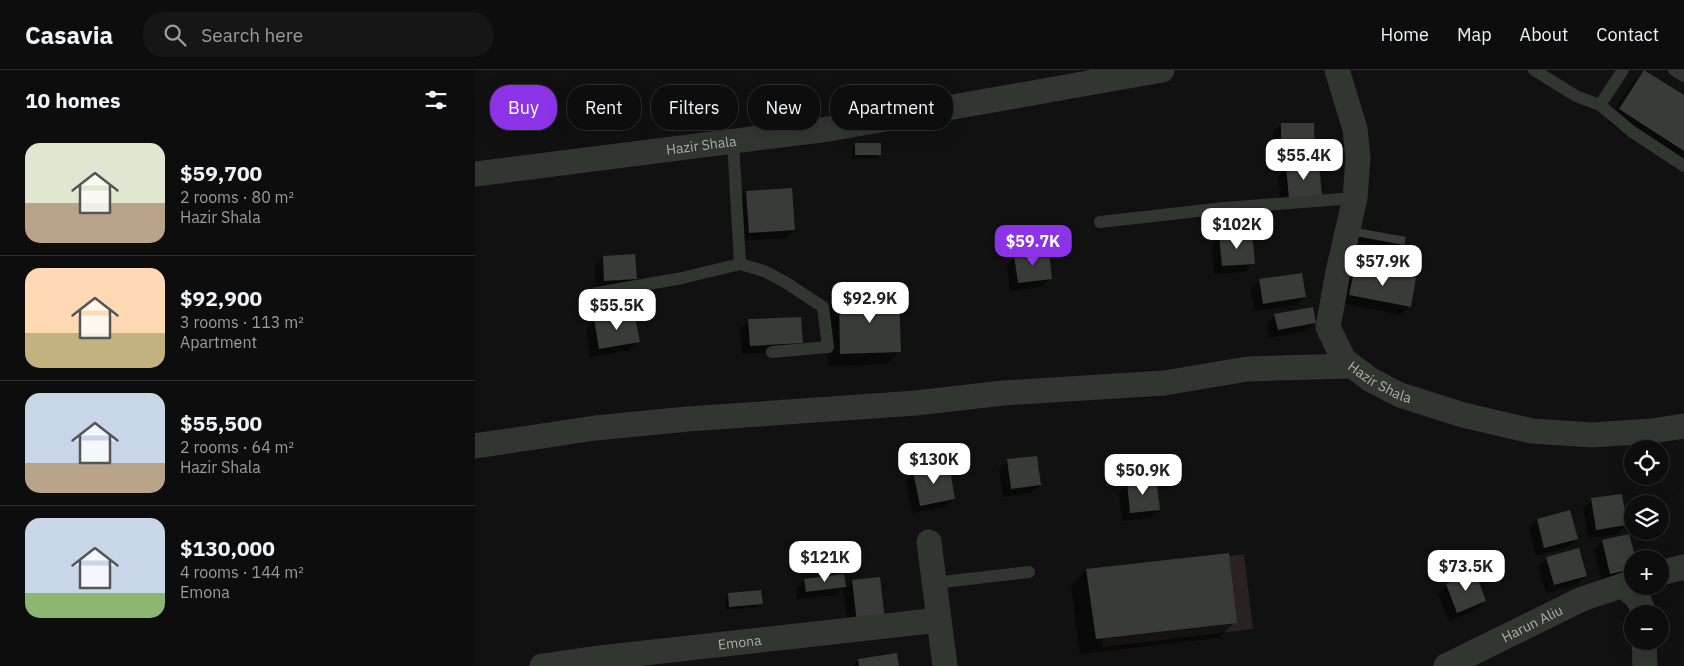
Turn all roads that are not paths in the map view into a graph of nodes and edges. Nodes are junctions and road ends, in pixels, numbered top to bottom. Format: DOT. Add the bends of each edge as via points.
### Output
graph roads {
  1 [pos="1161,70"];
  2 [pos="1337,70"];
  3 [pos="1534,70"];
  4 [pos="1623,70"];
  5 [pos="1674,70"];
  6 [pos="1684,76"];
  7 [pos="1600,105"];
  8 [pos="733,141"];
  9 [pos="1684,166"];
  10 [pos="475,174"];
  11 [pos="1355,198"];
  12 [pos="1100,222"];
  13 [pos="740,264"];
  14 [pos="597,293"];
  15 [pos="773,352"];
  16 [pos="1351,366"];
  17 [pos="1684,426"];
  18 [pos="475,446"];
  19 [pos="929,542"];
  20 [pos="1684,567"];
  21 [pos="1669,571"];
  22 [pos="1029,572"];
  23 [pos="934,583"];
  24 [pos="1624,585"];
  25 [pos="939,620"];
  26 [pos="1644,650"];
  27 [pos="541,666"];
  28 [pos="945,666"];
  29 [pos="1446,666"];
  30 [pos="1645,666"];
  1 -- 8 [label="street, Hazir Shala" via="829,129"];
  2 -- 11 [label="street, Hazir Shala" via="1355,129 1358,158"];
  3 -- 7 [label="lane" via="1576,96"];
  4 -- 7 [label="lane"];
  5 -- 6 [label="lane"];
  7 -- 9 [label="lane" via="1631,131"];
  8 -- 10 [label="street, Hazir Shala"];
  8 -- 13 [label="lane"];
  11 -- 12 [label="lane"];
  11 -- 16 [label="street, Hazir Shala" via="1328,327 1344,360"];
  13 -- 14 [label="lane"];
  13 -- 15 [label="lane" via="779,279 823,307 827,347"];
  16 -- 17 [label="street, Hazir Shala" via="1400,395 1463,415 1532,431 1592,436"];
  16 -- 18 [label="street" via="1247,370 1164,382 688,419 595,428"];
  19 -- 23 [label="street"];
  20 -- 21 [label="street"];
  22 -- 23 [label="lane"];
  23 -- 25 [label="street"];
  24 -- 29 [label="street, Harun Aliu" via="1581,599"];
  25 -- 27 [label="street, Emona"];
  25 -- 28 [label="street"];
  26 -- 30 [label="street"];
}
